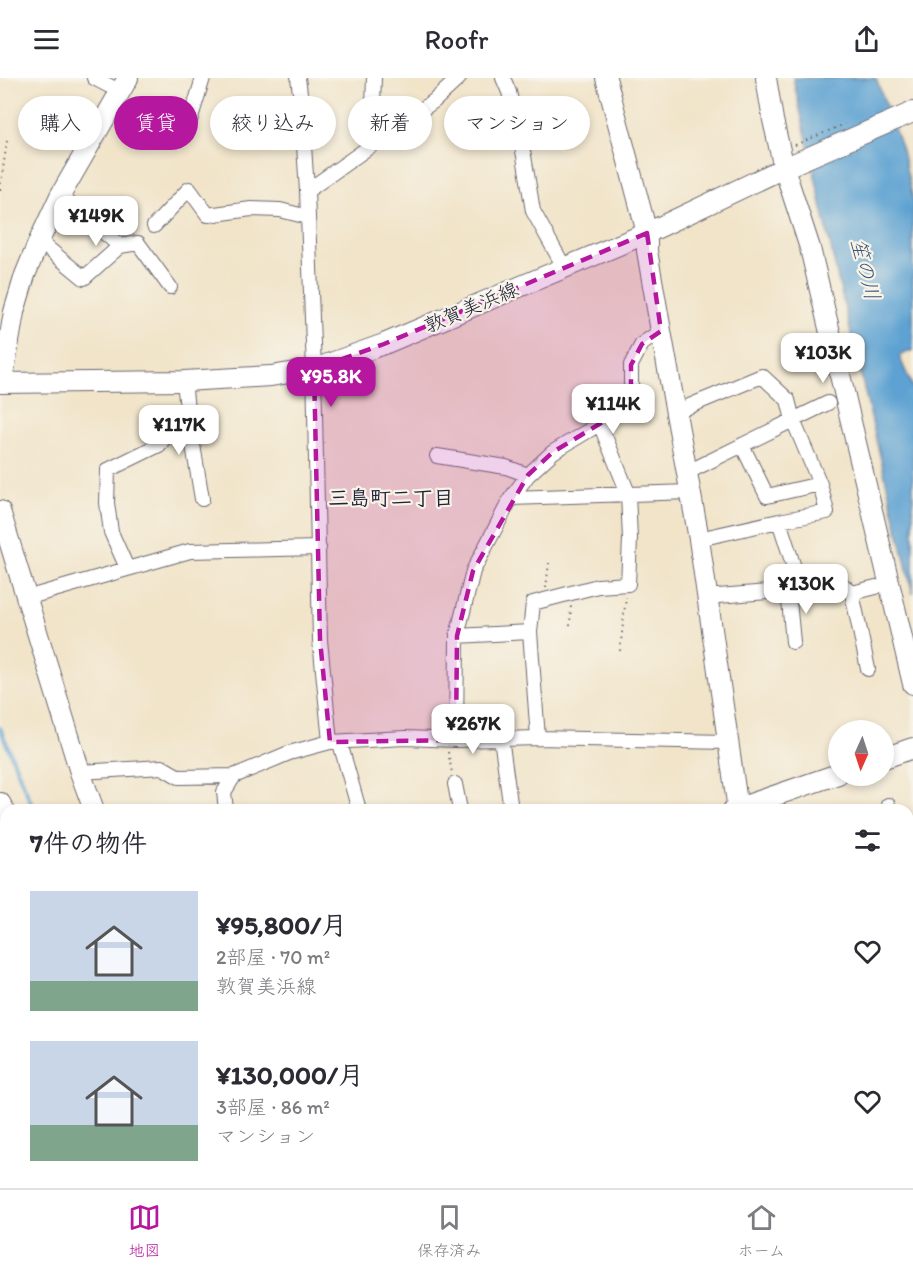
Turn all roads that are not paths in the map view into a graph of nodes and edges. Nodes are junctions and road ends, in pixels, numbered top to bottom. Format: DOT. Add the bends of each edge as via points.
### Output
graph roads {
  1 [pos="94,78"];
  2 [pos="203,78"];
  3 [pos="298,78"];
  4 [pos="374,78"];
  5 [pos="459,78"];
  6 [pos="503,78"];
  7 [pos="606,78"];
  8 [pos="766,78"];
  9 [pos="124,84"];
  10 [pos="198,96"];
  11 [pos="374,96"];
  12 [pos="432,102"];
  13 [pos="913,112"];
  14 [pos="365,150"];
  15 [pos="784,168"];
  16 [pos="307,191"];
  17 [pos="60,196"];
  18 [pos="308,217"];
  19 [pos="154,226"];
  20 [pos="647,233"];
  21 [pos="39,241"];
  22 [pos="120,246"];
  23 [pos="564,267"];
  24 [pos="170,287"];
  25 [pos="661,331"];
  26 [pos="314,369"];
  27 [pos="183,381"];
  28 [pos="1,383"];
  29 [pos="828,403"];
  30 [pos="187,409"];
  31 [pos="675,412"];
  32 [pos="793,420"];
  33 [pos="600,424"];
  34 [pos="742,445"];
  35 [pos="437,456"];
  36 [pos="528,475"];
  37 [pos="688,483"];
  38 [pos="820,484"];
  39 [pos="628,493"];
  40 [pos="512,498"];
  41 [pos="202,499"];
  42 [pos="0,511"];
  43 [pos="779,520"];
  44 [pos="699,539"];
  45 [pos="319,548"];
  46 [pos="127,568"];
  47 [pos="876,587"];
  48 [pos="794,590"];
  49 [pos="852,593"];
  50 [pos="706,597"];
  51 [pos="26,598"];
  52 [pos="530,632"];
  53 [pos="457,636"];
  54 [pos="793,642"];
  55 [pos="868,669"];
  56 [pos="913,684"];
  57 [pos="501,738"];
  58 [pos="538,738"];
  59 [pos="452,740"];
  60 [pos="727,742"];
  61 [pos="335,743"];
  62 [pos="913,748"];
  63 [pos="894,755"];
  64 [pos="80,772"];
  65 [pos="234,776"];
  66 [pos="828,778"];
  67 [pos="455,784"];
  68 [pos="92,804"];
  69 [pos="225,804"];
  70 [pos="357,804"];
  71 [pos="459,804"];
  72 [pos="510,804"];
  73 [pos="736,804"];
  74 [pos="754,804"];
  1 -- 9 [label="street"];
  2 -- 10 [label="street"];
  3 -- 16 [label="street"];
  4 -- 11 [label="street"];
  5 -- 12 [label="street"];
  6 -- 23 [label="street" via="524,156 533,211"];
  7 -- 20 [label="street"];
  8 -- 15 [label="street"];
  9 -- 17 [label="street"];
  13 -- 15 [label="street, 敦賀美浜線"];
  14 -- 16 [label="street"];
  15 -- 20 [label="street, 敦賀美浜線"];
  15 -- 56 [label="street" via="810,248"];
  16 -- 18 [label="street"];
  17 -- 21 [label="street"];
  17 -- 22 [label="street"];
  18 -- 19 [label="street" via="251,208 208,215 189,189"];
  18 -- 26 [label="street"];
  20 -- 23 [label="street, 敦賀美浜線"];
  20 -- 25 [label="street"];
  21 -- 22 [label="street" via="84,278"];
  21 -- 28 [label="street" via="14,312"];
  22 -- 24 [label="street" via="138,243"];
  23 -- 26 [label="street, 敦賀美浜線" via="384,344"];
  25 -- 31 [label="street"];
  25 -- 33 [label="street" via="642,344 631,365 631,405"];
  26 -- 27 [label="street, 敦賀美浜線" via="271,376"];
  26 -- 45 [label="street"];
  27 -- 28 [label="street, 敦賀美浜線"];
  27 -- 30 [label="street"];
  29 -- 32 [label="street"];
  30 -- 41 [label="street"];
  30 -- 46 [label="street" via="159,445 108,470 111,531"];
  31 -- 32 [label="street" via="762,376 788,400"];
  31 -- 37 [label="street"];
  32 -- 34 [label="street"];
  32 -- 38 [label="street"];
  33 -- 36 [label="street" via="553,452"];
  33 -- 39 [label="street"];
  34 -- 37 [label="street"];
  34 -- 38 [label="street" via="766,496"];
  35 -- 36 [label="street" via="506,467"];
  36 -- 40 [label="street"];
  37 -- 39 [label="street"];
  37 -- 44 [label="street"];
  38 -- 43 [label="street" via="827,512"];
  39 -- 40 [label="street"];
  39 -- 52 [label="street" via="628,584 598,586 534,603"];
  40 -- 53 [label="street" via="473,571"];
  42 -- 51 [label="street"];
  43 -- 44 [label="street"];
  43 -- 48 [label="street"];
  44 -- 50 [label="street"];
  45 -- 46 [label="street" via="190,551"];
  45 -- 61 [label="street" via="320,640"];
  46 -- 51 [label="street"];
  47 -- 49 [label="street"];
  48 -- 49 [label="street" via="844,586"];
  48 -- 50 [label="street"];
  48 -- 54 [label="street"];
  49 -- 55 [label="street"];
  50 -- 60 [label="street"];
  51 -- 64 [label="street"];
  52 -- 53 [label="street"];
  52 -- 58 [label="street"];
  53 -- 59 [label="street"];
  57 -- 58 [label="street"];
  57 -- 59 [label="street"];
  57 -- 72 [label="street"];
  58 -- 60 [label="street"];
  59 -- 61 [label="street" via="405,738"];
  60 -- 73 [label="street"];
  61 -- 65 [label="street" via="290,753"];
  61 -- 70 [label="street"];
  62 -- 63 [label="street"];
  64 -- 65 [label="street" via="162,767 180,777"];
  64 -- 68 [label="street"];
  65 -- 69 [label="street" via="224,792"];
  66 -- 74 [label="street"];
  67 -- 71 [label="street"];
}
